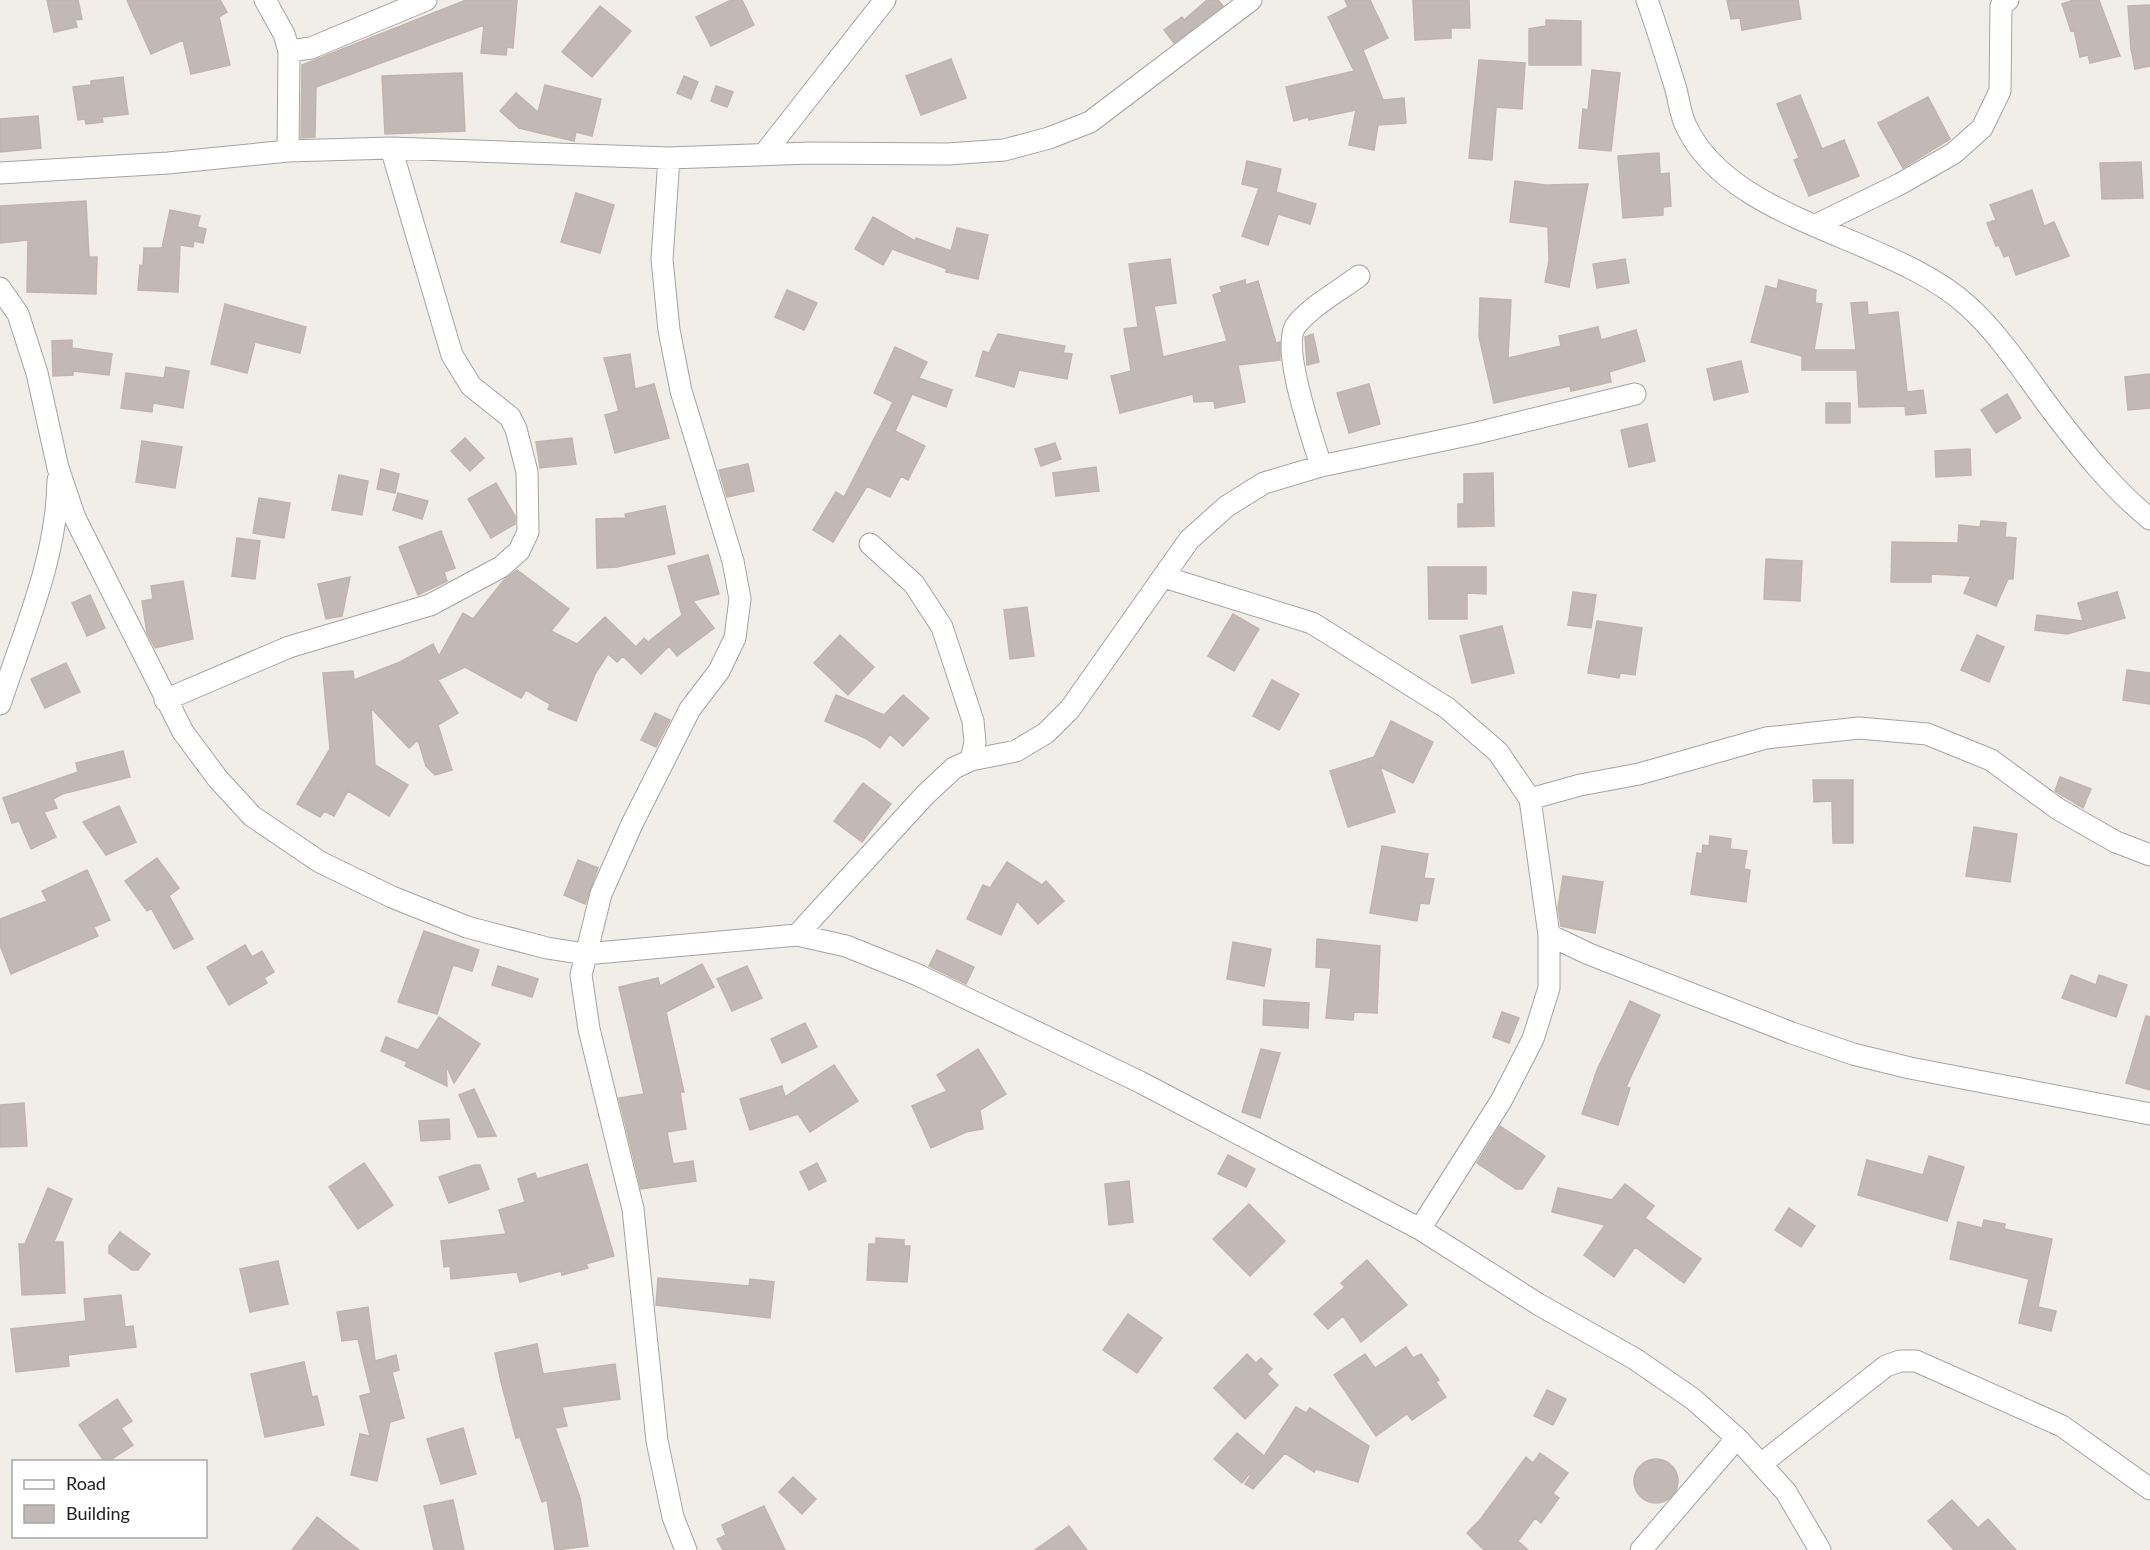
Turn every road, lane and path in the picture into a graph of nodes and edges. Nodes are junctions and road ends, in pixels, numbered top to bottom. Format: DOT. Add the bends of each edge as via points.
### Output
graph roads {
  1 [pos="265,0"];
  2 [pos="426,0"];
  3 [pos="885,0"];
  4 [pos="1251,0"];
  5 [pos="1647,0"];
  6 [pos="2008,0"];
  7 [pos="289,51"];
  8 [pos="391,148"];
  9 [pos="288,151"];
  10 [pos="764,154"];
  11 [pos="669,158"];
  12 [pos="0,173"];
  13 [pos="1816,225"];
  14 [pos="1359,276"];
  15 [pos="0,288"];
  16 [pos="1635,394"];
  17 [pos="1321,466"];
  18 [pos="58,468"];
  19 [pos="2150,519"];
  20 [pos="870,544"];
  21 [pos="1164,577"];
  22 [pos="165,699"];
  23 [pos="0,704"];
  24 [pos="971,760"];
  25 [pos="1530,799"];
  26 [pos="2150,855"];
  27 [pos="1549,934"];
  28 [pos="797,935"];
  29 [pos="585,954"];
  30 [pos="2150,1114"];
  31 [pos="1420,1229"];
  32 [pos="1737,1438"];
  33 [pos="1761,1464"];
  34 [pos="2150,1489"];
  35 [pos="686,1550"];
  36 [pos="1641,1550"];
  37 [pos="1820,1550"];
  1 -- 7 [label="street" via="285,34"];
  2 -- 7 [label="street" via="311,48"];
  3 -- 10 [label="street"];
  4 -- 10 [label="street" via="1090,122 1049,138 1004,150 948,154"];
  5 -- 13 [label="street" via="1686,126 1708,158 1740,187"];
  6 -- 13 [label="street" via="2001,6 2000,92 1982,128 1954,153"];
  7 -- 9 [label="street"];
  8 -- 9 [label="street"];
  8 -- 11 [label="street"];
  8 -- 22 [label="street" via="452,355 471,386 510,417 516,429 527,472 528,532 519,550 501,567 430,605 290,647"];
  9 -- 12 [label="street"];
  10 -- 11 [label="street"];
  11 -- 29 [label="street" via="662,259 669,330 681,391 733,561 740,599 735,639 719,671 690,709 632,824 601,894"];
  13 -- 19 [label="street" via="1926,277 1967,305 2098,467"];
  14 -- 17 [label="street" via="1296,325 1291,339 1298,384"];
  15 -- 18 [label="street" via="18,315 38,374"];
  16 -- 17 [label="street"];
  17 -- 21 [label="street" via="1264,483 1227,506 1189,540"];
  18 -- 22 [label="street" via="75,518"];
  18 -- 23 [label="street" via="51,546"];
  20 -- 24 [label="street" via="914,584 942,627 973,721 975,742"];
  21 -- 24 [label="street" via="1070,709 1046,733 1016,751"];
  21 -- 25 [label="street" via="1312,623 1447,708 1498,752"];
  22 -- 29 [label="street" via="183,732 252,816 320,861 392,897 467,927"];
  24 -- 28 [label="street" via="954,768 925,795"];
  25 -- 26 [label="street" via="1639,774 1766,738 1859,728 1927,734 1991,760 2058,809 2116,842"];
  25 -- 27 [label="street"];
  27 -- 30 [label="street" via="1589,954 1853,1054"];
  27 -- 31 [label="street" via="1549,988 1533,1039 1501,1101"];
  28 -- 29 [label="street"];
  28 -- 31 [label="street" via="846,946 918,975 1140,1082"];
  29 -- 35 [label="street" via="581,975 585,1008 633,1209 657,1441 673,1517"];
  31 -- 32 [label="street" via="1538,1304 1635,1359 1693,1399"];
  32 -- 33 [label="street"];
  32 -- 36 [label="street"];
  33 -- 34 [label="street" via="1886,1366 1916,1360 2062,1426"];
  33 -- 37 [label="street" via="1786,1492"];
}
